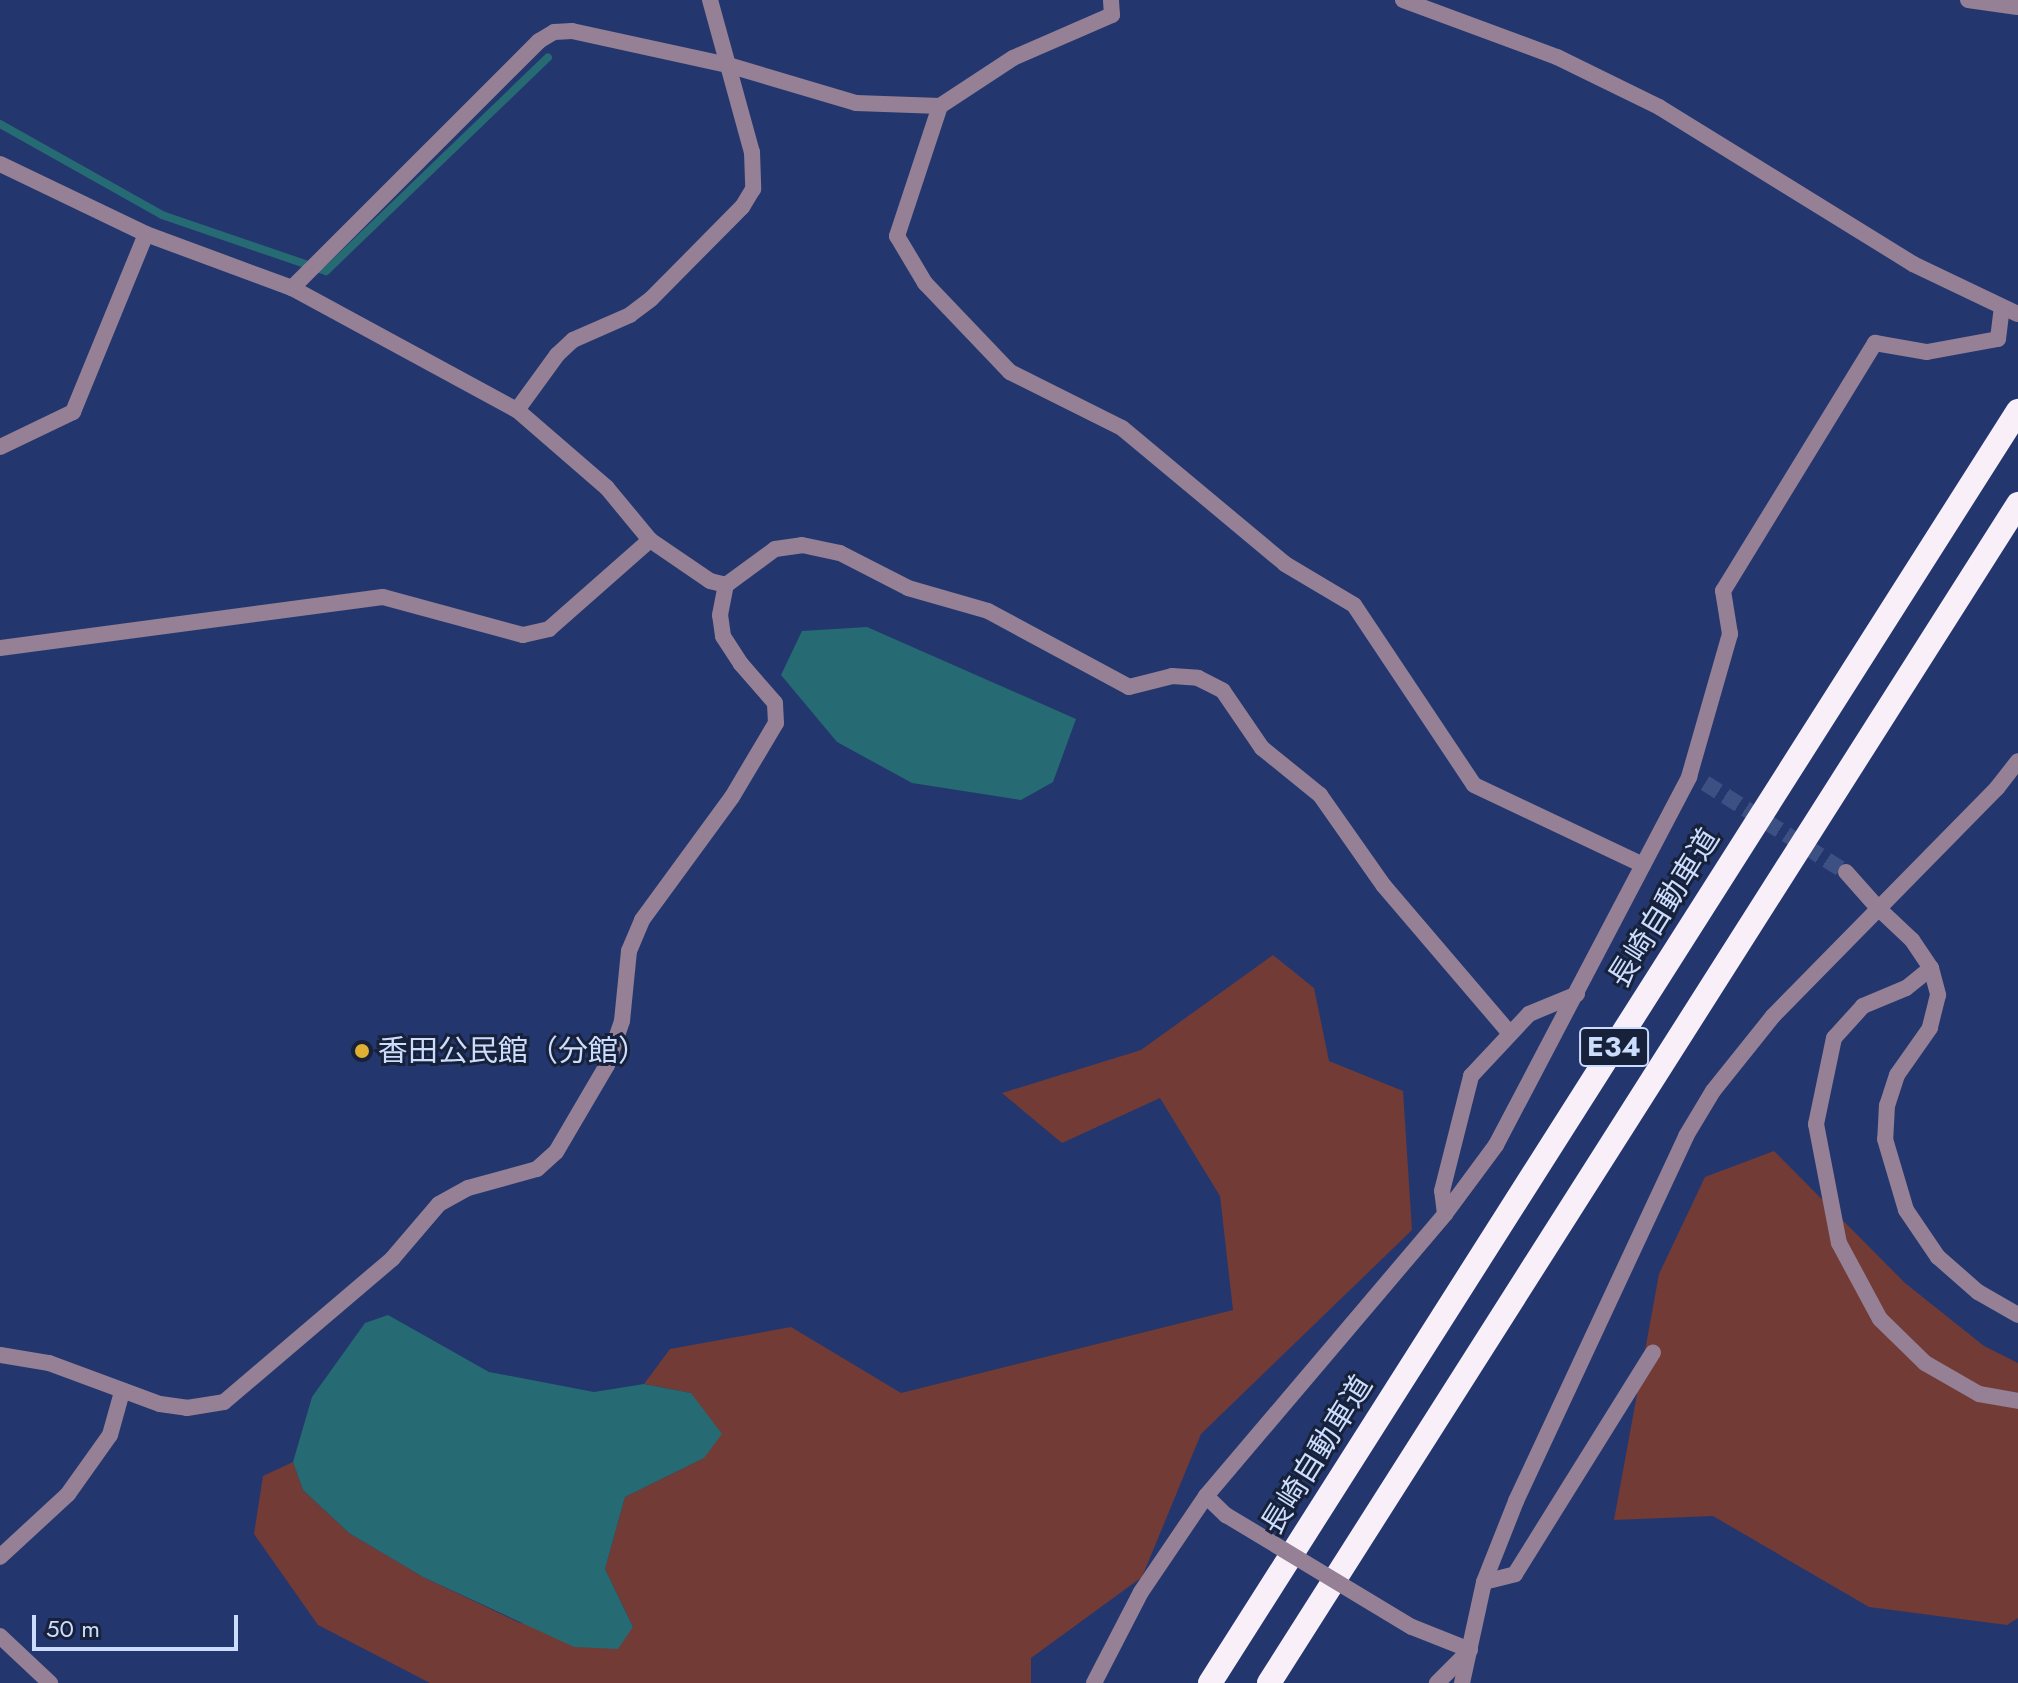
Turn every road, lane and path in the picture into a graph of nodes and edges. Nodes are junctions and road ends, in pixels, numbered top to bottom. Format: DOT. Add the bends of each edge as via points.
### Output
graph roads {
  1 [pos="710,0"];
  2 [pos="1111,0"];
  3 [pos="1403,0"];
  4 [pos="1968,0"];
  5 [pos="2018,7"];
  6 [pos="728,65"];
  7 [pos="940,106"];
  8 [pos="0,164"];
  9 [pos="146,234"];
  10 [pos="292,288"];
  11 [pos="2010,311"];
  12 [pos="517,410"];
  13 [pos="2018,411"];
  14 [pos="0,447"];
  15 [pos="2018,504"];
  16 [pos="650,540"];
  17 [pos="726,585"];
  18 [pos="0,648"];
  19 [pos="2018,761"];
  20 [pos="1643,865"];
  21 [pos="1846,872"];
  22 [pos="1878,908"];
  23 [pos="1931,968"];
  24 [pos="1577,994"];
  25 [pos="1508,1031"];
  26 [pos="1445,1214"];
  27 [pos="2018,1315"];
  28 [pos="1653,1352"];
  29 [pos="0,1355"];
  30 [pos="122,1392"];
  31 [pos="2018,1401"];
  32 [pos="1206,1496"];
  33 [pos="0,1557"];
  34 [pos="1484,1582"];
  35 [pos="0,1636"];
  36 [pos="1470,1650"];
  37 [pos="50,1683"];
  38 [pos="1094,1683"];
  39 [pos="1210,1683"];
  40 [pos="1269,1683"];
  41 [pos="1437,1683"];
  42 [pos="1462,1683"];
  1 -- 6 [label="street"];
  2 -- 7 [label="street" via="1112,15 1013,58"];
  3 -- 11 [label="street" via="1557,57 1659,107 1913,264"];
  4 -- 5 [label="street"];
  6 -- 7 [label="street" via="856,103"];
  6 -- 10 [label="street" via="572,31 554,32"];
  6 -- 12 [label="street" via="756,172 742,207 651,299 630,315 573,340"];
  7 -- 20 [label="street" via="897,236 925,283 1010,372 1122,428 1285,564 1354,605 1474,785"];
  8 -- 9 [label="street"];
  9 -- 10 [label="street"];
  9 -- 14 [label="street" via="73,412"];
  10 -- 12 [label="street"];
  11 -- 20 [label="street" via="1998,339 1927,352 1875,343 1723,591 1730,634 1697,780"];
  12 -- 16 [label="street" via="607,488"];
  13 -- 39 [label="highway, 長崎自動車道 / E34"];
  15 -- 40 [label="highway, E34"];
  16 -- 17 [label="street" via="710,581"];
  16 -- 18 [label="street" via="549,629 523,635 383,597"];
  17 -- 25 [label="street" via="775,549 840,553 908,588 988,611 1129,687 1172,676 1198,678 1223,691 1262,748 1320,795 1384,886"];
  17 -- 30 [label="street" via="720,615 723,636 775,703 776,723 732,797 642,920 629,951 622,1021 607,1065 556,1152 537,1169 468,1188 439,1204 392,1259 224,1402 187,1408"];
  19 -- 22 [label="street"];
  20 -- 24 [label="street"];
  21 -- 22 [label="street"];
  22 -- 23 [label="street" via="1912,940"];
  22 -- 34 [label="street" via="1773,1016 1686,1136"];
  23 -- 27 [label="street" via="1938,995 1930,1028 1897,1075 1887,1105 1885,1139 1906,1210 1938,1257 1978,1292"];
  23 -- 31 [label="street" via="1906,988 1863,1006 1834,1038 1816,1124 1839,1243 1880,1319 1925,1363 1979,1394"];
  24 -- 25 [label="street" via="1529,1014"];
  24 -- 26 [label="street" via="1496,1145"];
  25 -- 26 [label="street" via="1471,1076 1461,1101 1442,1191"];
  26 -- 32 [label="street"];
  28 -- 34 [label="street" via="1515,1574"];
  29 -- 30 [label="street" via="49,1363"];
  30 -- 33 [label="street" via="110,1435 68,1494"];
  32 -- 36 [label="street, bridge" via="1226,1515 1412,1627"];
  32 -- 38 [label="street" via="1141,1592"];
  34 -- 36 [label="street"];
  35 -- 37 [label="street"];
  36 -- 41 [label="street"];
  36 -- 42 [label="street"];
}
